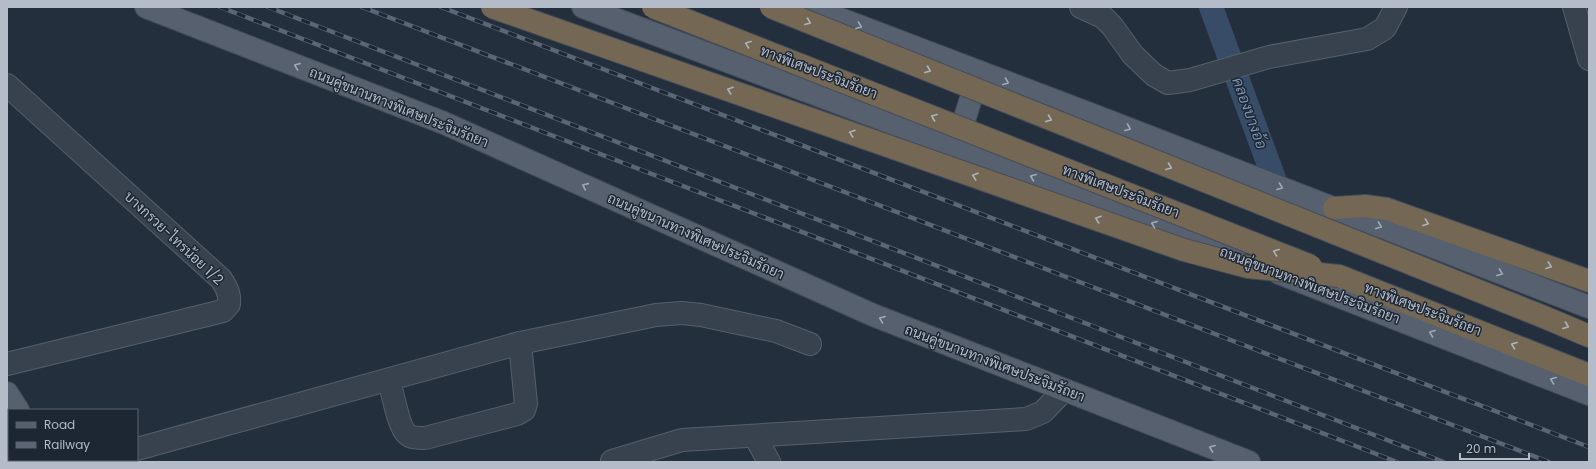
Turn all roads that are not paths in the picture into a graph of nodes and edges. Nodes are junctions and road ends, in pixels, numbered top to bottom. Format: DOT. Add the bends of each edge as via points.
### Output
graph roads {
  1 [pos="146,7"];
  2 [pos="492,7"];
  3 [pos="583,7"];
  4 [pos="653,7"];
  5 [pos="771,7"];
  6 [pos="809,7"];
  7 [pos="1081,7"];
  8 [pos="1396,7"];
  9 [pos="1574,7"];
  10 [pos="1589,60"];
  11 [pos="979,72"];
  12 [pos="7,85"];
  13 [pos="956,147"];
  14 [pos="1334,208"];
  15 [pos="1339,276"];
  16 [pos="1589,281"];
  17 [pos="1589,307"];
  18 [pos="1589,336"];
  19 [pos="520,344"];
  20 [pos="810,344"];
  21 [pos="7,364"];
  22 [pos="1589,374"];
  23 [pos="389,380"];
  24 [pos="1064,390"];
  25 [pos="7,393"];
  26 [pos="1589,394"];
  27 [pos="17,409"];
  28 [pos="755,436"];
  29 [pos="138,448"];
  30 [pos="613,462"];
  31 [pos="769,462"];
  32 [pos="1248,462"];
  24 -- 1 [label="main road, ถนนคู่ขนานทางพิเศษประจิมรัถยา, one-way" via="873,315 444,123"];
  15 -- 2 [label="highway, one-way, bridge" via="1248,266 1184,250"];
  3 -- 13 [label="main road, ถนนคู่ขนานทางพิเศษประจิมรัถยา"];
  15 -- 4 [label="highway, ทางพิเศษประจิมรัถยา, one-way, bridge"];
  5 -- 18 [label="highway, one-way, bridge"];
  6 -- 11 [label="main road, one-way"];
  7 -- 8 [label="street" via="1103,17 1133,55 1154,75 1168,83 1190,80 1269,57 1367,39 1385,28"];
  9 -- 10 [label="street"];
  11 -- 13 [label="main road"];
  11 -- 14 [label="main road, one-way"];
  12 -- 21 [label="street, บางกรวย-ไทรน้อย 1/2" via="221,279 228,288 230,304 223,311"];
  26 -- 13 [label="main road, ถนนคู่ขนานทางพิเศษประจิมรัถยา, one-way"];
  14 -- 16 [label="highway, one-way" via="1365,206 1387,209"];
  14 -- 17 [label="main road, one-way"];
  22 -- 15 [label="highway, ทางพิเศษประจิมรัถยา, one-way"];
  19 -- 20 [label="street" via="656,315 682,313 776,331"];
  19 -- 23 [label="street"];
  19 -- 23 [label="street" via="526,404 524,410 517,414 425,438 414,437 407,434 401,424"];
  23 -- 29 [label="street"];
  24 -- 28 [label="street" via="1043,412 1026,419"];
  32 -- 24 [label="main road, ถนนคู่ขนานทางพิเศษประจิมรัถยา, one-way"];
  25 -- 27 [label="main road"];
  28 -- 30 [label="street" via="682,440"];
  28 -- 31 [label="street"];
}
